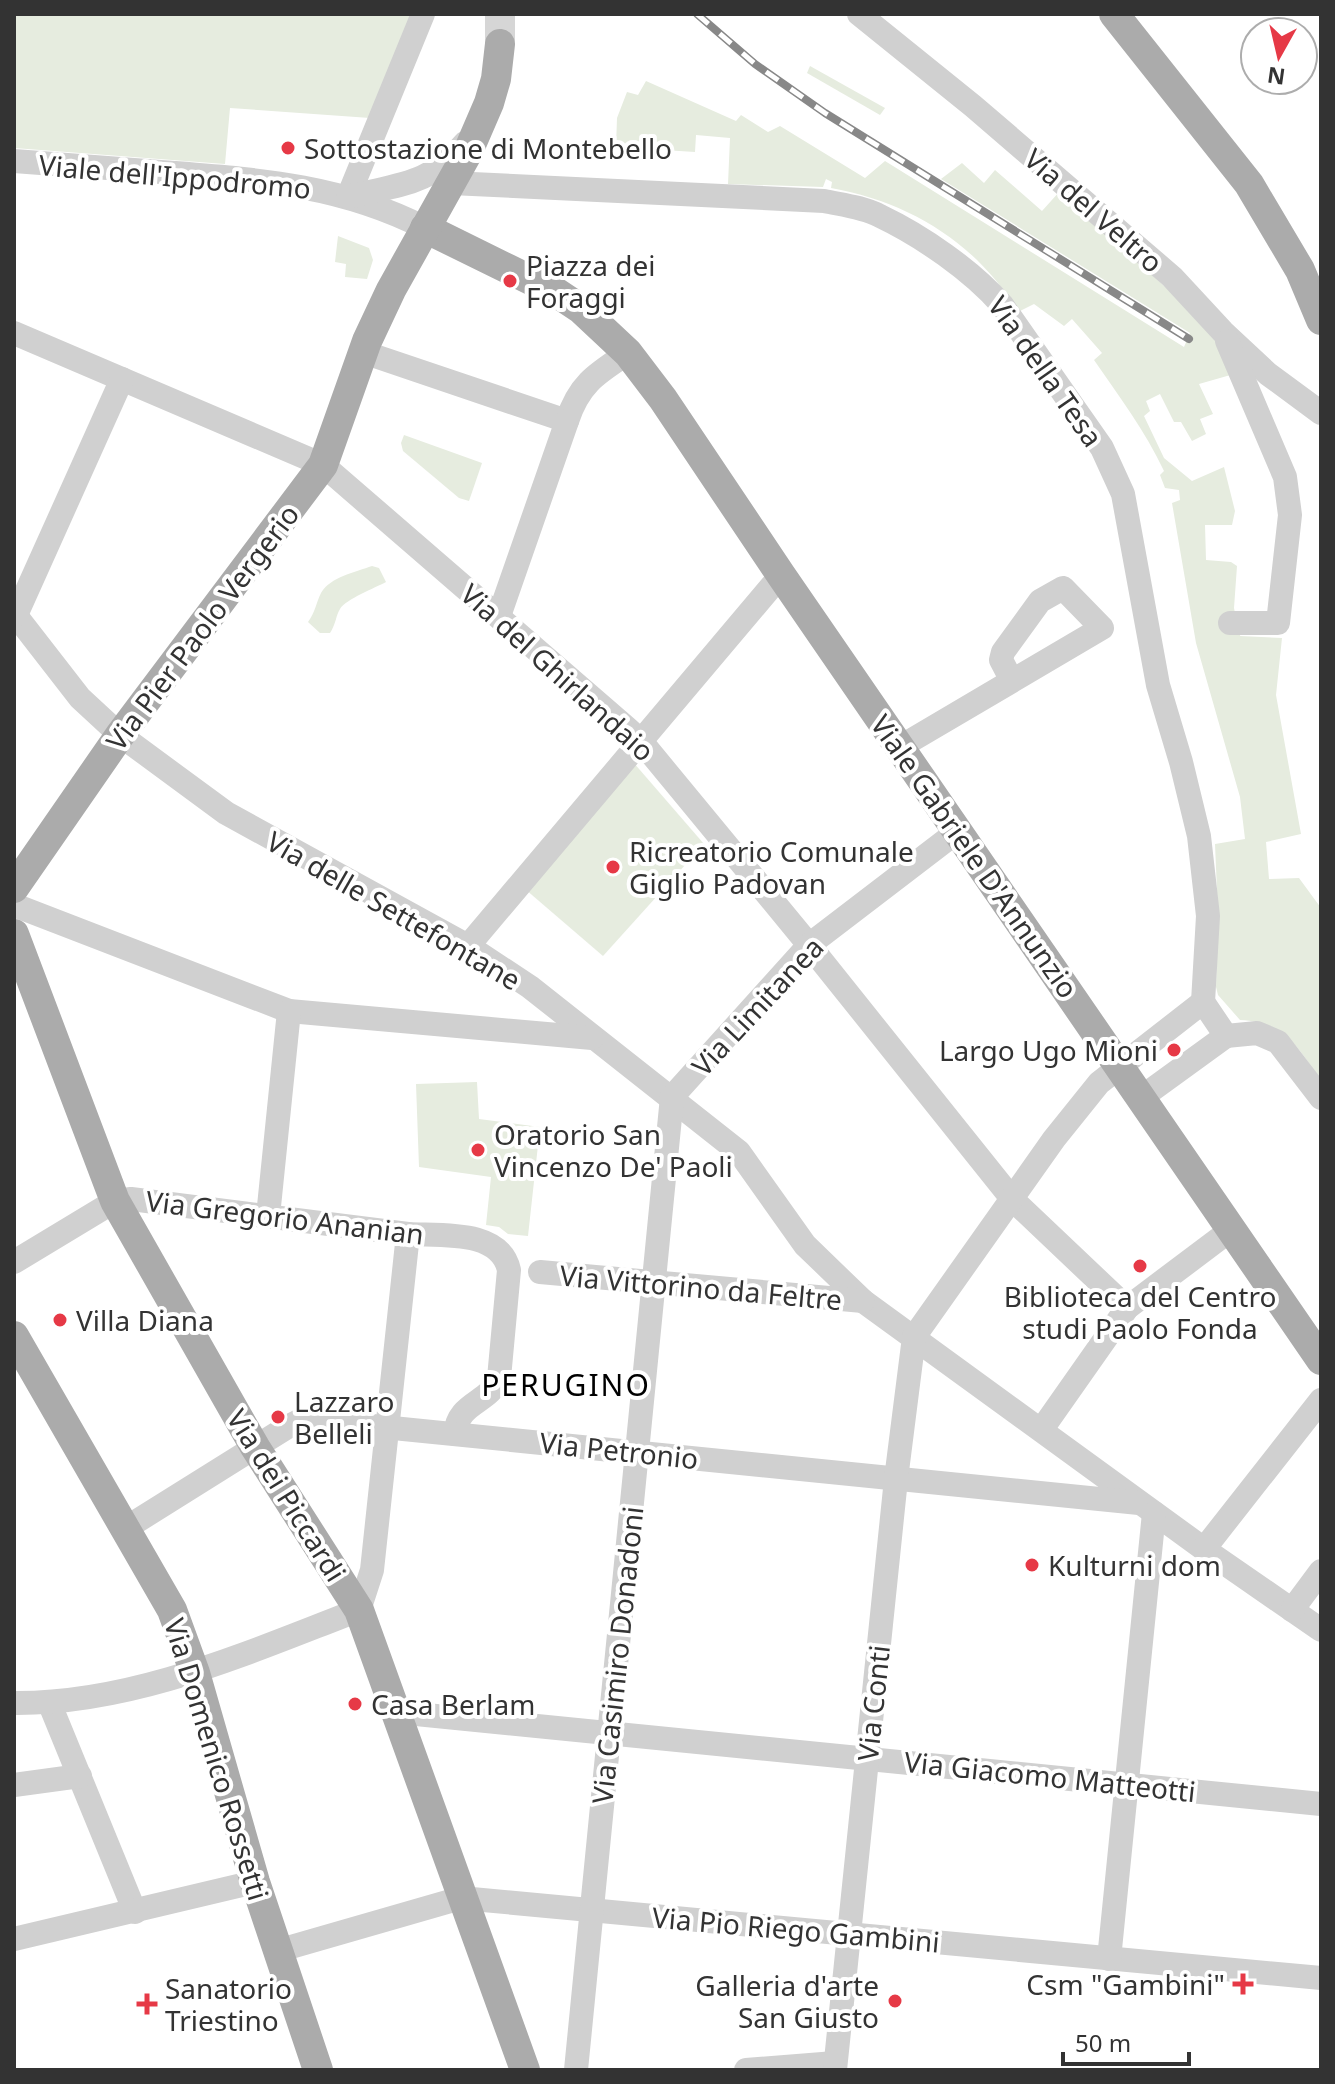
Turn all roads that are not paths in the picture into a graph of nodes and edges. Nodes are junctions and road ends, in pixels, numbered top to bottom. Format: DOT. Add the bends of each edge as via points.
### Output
graph roads {
  1 [pos="423,14"];
  2 [pos="859,14"];
  3 [pos="1114,14"];
  4 [pos="500,44"];
  5 [pos="489,103"];
  6 [pos="14,161"];
  7 [pos="451,183"];
  8 [pos="348,197"];
  9 [pos="425,228"];
  10 [pos="1321,320"];
  11 [pos="1223,332"];
  12 [pos="14,333"];
  13 [pos="363,352"];
  14 [pos="628,353"];
  15 [pos="122,379"];
  16 [pos="1321,413"];
  17 [pos="567,421"];
  18 [pos="323,465"];
  19 [pos="781,575"];
  20 [pos="1142,605"];
  21 [pos="15,614"];
  22 [pos="499,616"];
  23 [pos="1230,623"];
  24 [pos="1102,628"];
  25 [pos="1012,681"];
  26 [pos="120,735"];
  27 [pos="640,740"];
  28 [pos="900,747"];
  29 [pos="958,831"];
  30 [pos="14,888"];
  31 [pos="14,905"];
  32 [pos="14,934"];
  33 [pos="809,945"];
  34 [pos="468,946"];
  35 [pos="520,981"];
  36 [pos="1203,1002"];
  37 [pos="289,1011"];
  38 [pos="509,1029"];
  39 [pos="1226,1036"];
  40 [pos="594,1038"];
  41 [pos="1121,1065"];
  42 [pos="672,1097"];
  43 [pos="1142,1097"];
  44 [pos="1321,1098"];
  45 [pos="1013,1200"];
  46 [pos="115,1201"];
  47 [pos="268,1216"];
  48 [pos="1232,1229"];
  49 [pos="408,1234"];
  50 [pos="14,1262"];
  51 [pos="540,1272"];
  52 [pos="654,1282"];
  53 [pos="863,1301"];
  54 [pos="1127,1308"];
  55 [pos="14,1336"];
  56 [pos="914,1337"];
  57 [pos="1321,1360"];
  58 [pos="1321,1400"];
  59 [pos="387,1428"];
  60 [pos="1042,1429"];
  61 [pos="455,1434"];
  62 [pos="255,1447"];
  63 [pos="637,1452"];
  64 [pos="896,1479"];
  65 [pos="1148,1508"];
  66 [pos="126,1528"];
  67 [pos="1204,1549"];
  68 [pos="1321,1571"];
  69 [pos="359,1610"];
  70 [pos="1292,1610"];
  71 [pos="1321,1630"];
  72 [pos="195,1673"];
  73 [pos="49,1702"];
  74 [pos="14,1703"];
  75 [pos="396,1712"];
  76 [pos="609,1733"];
  77 [pos="868,1758"];
  78 [pos="80,1776"];
  79 [pos="1125,1783"];
  80 [pos="14,1785"];
  81 [pos="1321,1804"];
  82 [pos="255,1882"];
  83 [pos="461,1898"];
  84 [pos="592,1910"];
  85 [pos="135,1912"];
  86 [pos="850,1934"];
  87 [pos="14,1939"];
  88 [pos="277,1951"];
  89 [pos="1109,1959"];
  90 [pos="1321,1978"];
  91 [pos="835,2066"];
  92 [pos="318,2070"];
  93 [pos="525,2070"];
  94 [pos="576,2070"];
  95 [pos="746,2070"];
  1 -- 8 [label="street"];
  2 -- 11 [label="street, Via del Veltro" via="1172,277"];
  3 -- 10 [label="main road" via="1249,184 1300,270"];
  4 -- 5 [label="main road"];
  5 -- 7 [label="main road"];
  5 -- 8 [label="street" via="469,138 435,173"];
  6 -- 8 [label="street, Viale dell'Ippodromo" via="275,181"];
  7 -- 9 [label="main road"];
  7 -- 20 [label="street, Via della Tesa" via="824,201 879,215 983,284 1102,448 1123,494"];
  8 -- 9 [label="street, Viale dell'Ippodromo"];
  9 -- 13 [label="main road"];
  9 -- 14 [label="main road" via="557,293"];
  11 -- 16 [label="street, Via del Veltro"];
  11 -- 23 [label="street" via="1285,477 1290,515 1278,623"];
  12 -- 15 [label="street, Via del Ghirlandaio"];
  13 -- 17 [label="street"];
  13 -- 18 [label="main road, Via Pier Paolo Vergerio"];
  14 -- 17 [label="street" via="582,387"];
  14 -- 19 [label="main road, Viale Gabriele D'Annunzio"];
  15 -- 18 [label="street, Via del Ghirlandaio"];
  15 -- 21 [label="street"];
  17 -- 22 [label="street"];
  18 -- 22 [label="street, Via del Ghirlandaio"];
  18 -- 26 [label="main road, Via Pier Paolo Vergerio"];
  19 -- 27 [label="street"];
  19 -- 28 [label="main road, Viale Gabriele D'Annunzio"];
  20 -- 24 [label="street"];
  20 -- 36 [label="street, Via della Tesa" via="1199,836 1208,916"];
  21 -- 26 [label="street, Via delle Settefontane" via="80,698"];
  22 -- 27 [label="street, Via del Ghirlandaio"];
  24 -- 25 [label="street"];
  24 -- 25 [label="street" via="1063,588 1051,594 1032,610 1003,652 1001,660"];
  25 -- 28 [label="street"];
  26 -- 30 [label="main road, Via Pier Paolo Vergerio"];
  26 -- 34 [label="street, Via delle Settefontane" via="226,813"];
  27 -- 33 [label="street, Via del Ghirlandaio"];
  27 -- 34 [label="street"];
  28 -- 29 [label="main road, Viale Gabriele D'Annunzio"];
  29 -- 33 [label="street, Via Limitanea"];
  29 -- 41 [label="main road, Viale Gabriele D'Annunzio"];
  31 -- 37 [label="street"];
  32 -- 46 [label="main road, Via dei Piccardi"];
  33 -- 42 [label="street, Via Limitanea"];
  33 -- 45 [label="street, Via del Ghirlandaio"];
  34 -- 35 [label="street, Via delle Settefontane"];
  35 -- 38 [label="street" via="522,1013"];
  35 -- 40 [label="street, Via delle Settefontane"];
  36 -- 39 [label="street"];
  36 -- 41 [label="street"];
  37 -- 38 [label="street"];
  37 -- 47 [label="street"];
  38 -- 40 [label="street"];
  39 -- 43 [label="street"];
  39 -- 44 [label="street" via="1257,1033 1278,1042"];
  40 -- 42 [label="street, Via delle Settefontane"];
  41 -- 43 [label="main road, Viale Gabriele D'Annunzio"];
  41 -- 45 [label="street" via="1076,1111"];
  42 -- 52 [label="street, Via Casimiro Donadoni"];
  42 -- 53 [label="street, Via delle Settefontane" via="739,1152 805,1245"];
  43 -- 48 [label="main road, Viale Gabriele D'Annunzio"];
  45 -- 54 [label="street, Via del Ghirlandaio"];
  45 -- 56 [label="street"];
  46 -- 47 [label="street, Via Gregorio Ananian"];
  46 -- 50 [label="street, Via Gregorio Ananian"];
  46 -- 62 [label="main road, Via dei Piccardi"];
  47 -- 49 [label="street, Via Gregorio Ananian"];
  48 -- 54 [label="street"];
  48 -- 57 [label="main road, Viale Gabriele D'Annunzio"];
  49 -- 59 [label="street"];
  49 -- 61 [label="street, Via Gregorio Ananian" via="447,1234 479,1242 507,1260 499,1378 496,1387 460,1416"];
  51 -- 52 [label="street, Via Vittorino da Feltre"];
  52 -- 53 [label="street, Via Vittorino da Feltre"];
  52 -- 63 [label="street, Via Casimiro Donadoni"];
  53 -- 56 [label="street, Via delle Settefontane"];
  54 -- 60 [label="street"];
  55 -- 66 [label="main road, Via Domenico Rossetti"];
  56 -- 60 [label="street, Via delle Settefontane"];
  56 -- 64 [label="street, Via Conti"];
  58 -- 67 [label="street"];
  59 -- 61 [label="street, Via Petronio"];
  59 -- 62 [label="street, Via Petronio" via="299,1421"];
  59 -- 69 [label="street" via="372,1570"];
  60 -- 65 [label="street"];
  61 -- 63 [label="street, Via Petronio"];
  62 -- 66 [label="street, Via Petronio"];
  62 -- 69 [label="main road, Via dei Piccardi"];
  63 -- 64 [label="street, Via Petronio"];
  63 -- 76 [label="street, Via Casimiro Donadoni"];
  64 -- 65 [label="street, Via Petronio"];
  64 -- 77 [label="street, Via Conti"];
  65 -- 67 [label="street"];
  65 -- 79 [label="street"];
  66 -- 72 [label="main road, Via Domenico Rossetti" via="172,1610"];
  67 -- 70 [label="street"];
  68 -- 70 [label="street"];
  69 -- 72 [label="street"];
  69 -- 75 [label="main road, Via dei Piccardi"];
  70 -- 71 [label="street"];
  72 -- 73 [label="street"];
  72 -- 82 [label="main road, Via Domenico Rossetti"];
  73 -- 74 [label="street"];
  73 -- 78 [label="street"];
  75 -- 76 [label="street, Via Giacomo Matteotti"];
  75 -- 83 [label="main road, Via dei Piccardi"];
  76 -- 77 [label="street, Via Giacomo Matteotti"];
  76 -- 84 [label="street, Via Casimiro Donadoni"];
  77 -- 79 [label="street, Via Giacomo Matteotti"];
  77 -- 86 [label="street, Via Conti"];
  78 -- 80 [label="street"];
  78 -- 85 [label="street"];
  79 -- 81 [label="street, Via Giacomo Matteotti"];
  79 -- 89 [label="street"];
  82 -- 85 [label="street"];
  82 -- 88 [label="main road, Via Domenico Rossetti"];
  83 -- 84 [label="street, Via Pio Riego Gambini"];
  83 -- 88 [label="street, Via Pio Riego Gambini"];
  83 -- 93 [label="main road, Via dei Piccardi"];
  84 -- 86 [label="street, Via Pio Riego Gambini"];
  84 -- 94 [label="street, Via Casimiro Donadoni"];
  85 -- 87 [label="street"];
  86 -- 89 [label="street, Via Pio Riego Gambini"];
  86 -- 91 [label="street, Via Conti"];
  88 -- 92 [label="main road, Via Domenico Rossetti"];
  89 -- 90 [label="street, Via Pio Riego Gambini"];
  91 -- 95 [label="street"];
}
